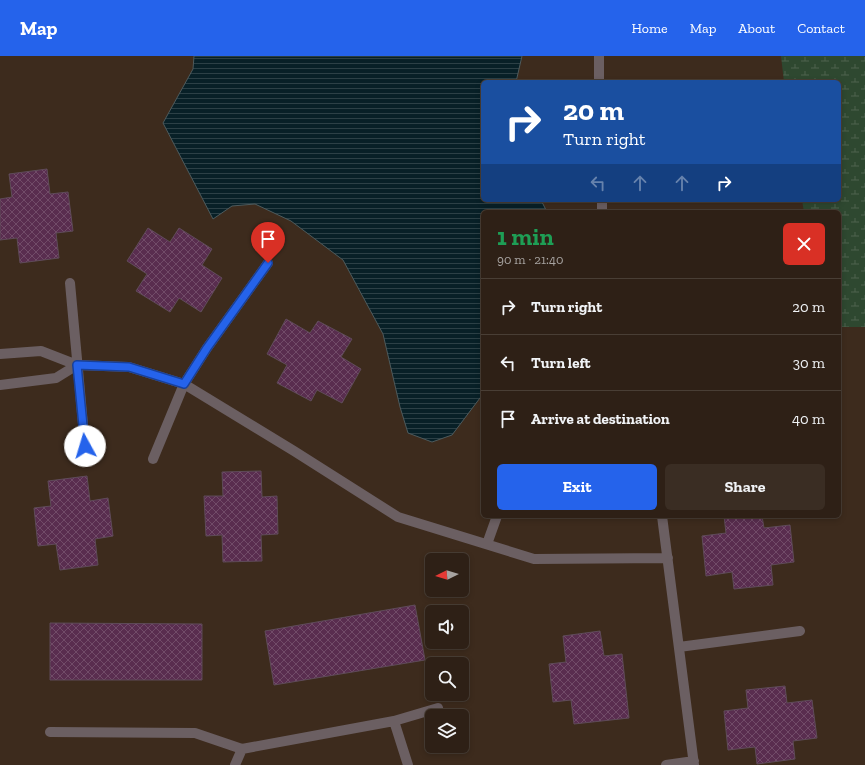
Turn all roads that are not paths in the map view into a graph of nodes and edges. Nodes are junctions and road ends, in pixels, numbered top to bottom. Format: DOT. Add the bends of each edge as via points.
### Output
graph roads {
  1 [pos="599,56"];
  2 [pos="599,80"];
  3 [pos="268,263"];
  4 [pos="70,283"];
  5 [pos="0,354"];
  6 [pos="77,365"];
  7 [pos="184,384"];
  8 [pos="0,385"];
  9 [pos="85,446"];
  10 [pos="153,459"];
  11 [pos="496,518"];
  12 [pos="662,518"];
  13 [pos="487,544"];
  14 [pos="668,558"];
  15 [pos="800,631"];
  16 [pos="679,647"];
  17 [pos="438,708"];
  18 [pos="394,721"];
  19 [pos="50,732"];
  20 [pos="242,748"];
  21 [pos="694,763"];
  22 [pos="235,765"];
  23 [pos="408,765"];
  24 [pos="666,765"];
  1 -- 2 [label="lane"];
  3 -- 7 [label="lane"];
  4 -- 6 [label="lane"];
  5 -- 6 [label="lane" via="41,351"];
  6 -- 7 [label="lane" via="129,367"];
  6 -- 8 [label="lane" via="56,378"];
  6 -- 9 [label="lane"];
  7 -- 10 [label="lane"];
  7 -- 13 [label="lane" via="398,517"];
  11 -- 13 [label="lane"];
  12 -- 14 [label="lane"];
  13 -- 14 [label="lane" via="534,559"];
  14 -- 16 [label="lane"];
  15 -- 16 [label="lane"];
  16 -- 21 [label="lane"];
  17 -- 18 [label="lane"];
  18 -- 20 [label="lane"];
  18 -- 23 [label="lane"];
  19 -- 20 [label="lane" via="195,733"];
  20 -- 22 [label="lane"];
  21 -- 24 [label="lane"];
}
